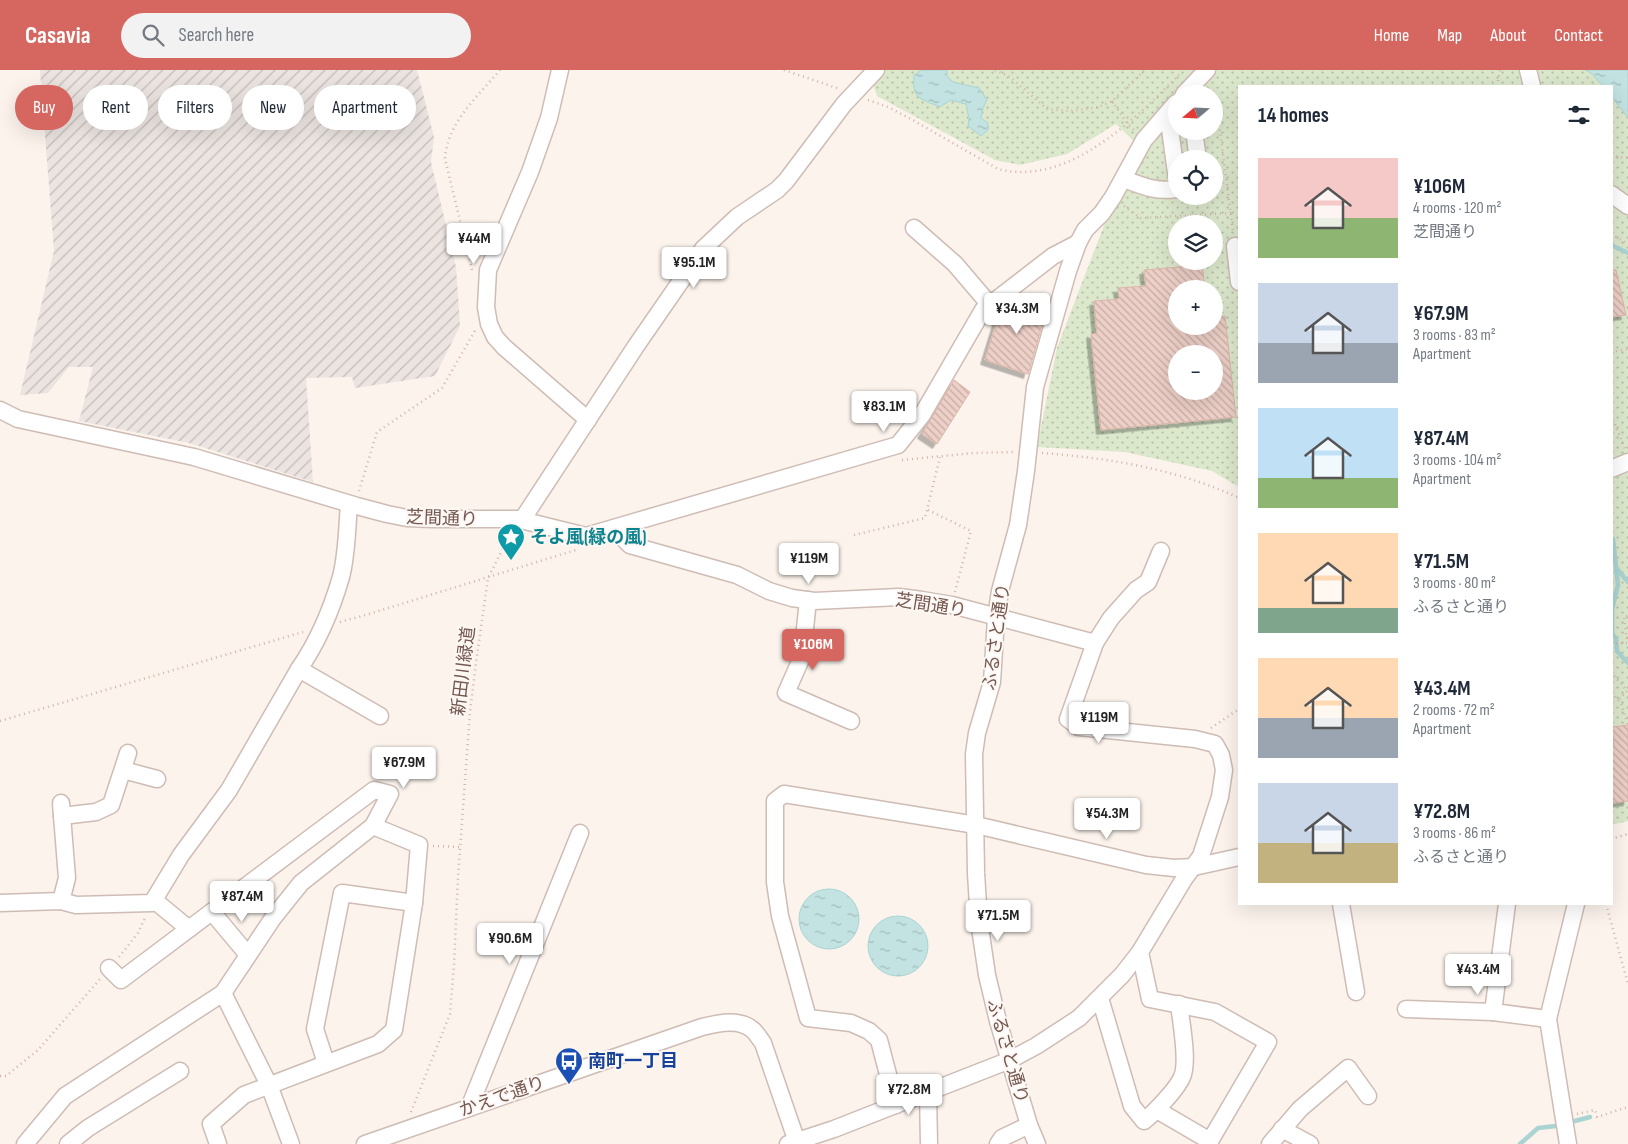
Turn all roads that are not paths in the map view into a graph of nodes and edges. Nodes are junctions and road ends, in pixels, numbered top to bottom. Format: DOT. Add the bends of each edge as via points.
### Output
graph roads {
  1 [pos="560,70"];
  2 [pos="876,70"];
  3 [pos="1528,70"];
  4 [pos="1196,74"];
  5 [pos="1189,85"];
  6 [pos="1532,85"];
  7 [pos="1168,126"];
  8 [pos="1124,179"];
  9 [pos="1168,190"];
  10 [pos="1613,195"];
  11 [pos="1628,206"];
  12 [pos="914,228"];
  13 [pos="1078,243"];
  14 [pos="1235,246"];
  15 [pos="1238,273"];
  16 [pos="990,305"];
  17 [pos="0,410"];
  18 [pos="588,420"];
  19 [pos="1628,462"];
  20 [pos="1613,468"];
  21 [pos="353,505"];
  22 [pos="520,520"];
  23 [pos="616,528"];
  24 [pos="1161,551"];
  25 [pos="808,600"];
  26 [pos="996,618"];
  27 [pos="1095,643"];
  28 [pos="299,669"];
  29 [pos="380,716"];
  30 [pos="850,721"];
  31 [pos="128,753"];
  32 [pos="123,770"];
  33 [pos="157,779"];
  34 [pos="976,825"];
  35 [pos="373,826"];
  36 [pos="580,833"];
  37 [pos="1238,857"];
  38 [pos="1194,867"];
  39 [pos="61,901"];
  40 [pos="153,902"];
  41 [pos="414,902"];
  42 [pos="0,903"];
  43 [pos="1341,905"];
  44 [pos="1507,905"];
  45 [pos="1576,905"];
  46 [pos="212,912"];
  47 [pos="188,929"];
  48 [pos="1140,952"];
  49 [pos="248,955"];
  50 [pos="109,968"];
  51 [pos="1356,992"];
  52 [pos="223,993"];
  53 [pos="1100,998"];
  54 [pos="1179,1004"];
  55 [pos="1406,1009"];
  56 [pos="1493,1012"];
  57 [pos="1548,1019"];
  58 [pos="1010,1060"];
  59 [pos="326,1063"];
  60 [pos="180,1071"];
  61 [pos="269,1085"];
  62 [pos="928,1092"];
  63 [pos="1368,1096"];
  64 [pos="896,1105"];
  65 [pos="469,1108"];
  66 [pos="1157,1110"];
  67 [pos="1029,1125"];
  68 [pos="1282,1130"];
  69 [pos="406,1137"];
  70 [pos="792,1143"];
  71 [pos="1035,1143"];
  72 [pos="25,1144"];
  73 [pos="68,1144"];
  74 [pos="218,1144"];
  75 [pos="291,1144"];
  76 [pos="365,1144"];
  77 [pos="929,1144"];
  78 [pos="998,1144"];
  79 [pos="1270,1144"];
  80 [pos="1310,1144"];
  81 [pos="1568,1144"];
  1 -- 18 [label="street" via="549,118 533,163 488,270 486,307 489,324 504,347"];
  2 -- 18 [label="street" via="844,104 786,181 737,217 703,249"];
  3 -- 6 [label="street"];
  4 -- 5 [label="street"];
  7 -- 8 [label="street, ふるさと通り" via="1144,140"];
  8 -- 9 [label="street" via="1152,189"];
  8 -- 13 [label="street, ふるさと通り"];
  10 -- 11 [label="street"];
  12 -- 16 [label="street" via="954,264"];
  13 -- 16 [label="street" via="1053,256"];
  13 -- 26 [label="street, ふるさと通り" via="1034,387 1018,525"];
  14 -- 15 [label="street"];
  16 -- 23 [label="street" via="983,310 922,416 898,445"];
  17 -- 21 [label="street, 芝間通り" via="18,419 194,456"];
  18 -- 22 [label="street"];
  19 -- 20 [label="street"];
  21 -- 22 [label="street, 芝間通り" via="406,518"];
  21 -- 28 [label="street" via="341,577 318,637"];
  22 -- 23 [label="street, 芝間通り" via="586,536"];
  23 -- 25 [label="street, 芝間通り" via="630,545 737,575 769,591"];
  24 -- 27 [label="street" via="1148,582 1136,590 1111,618"];
  25 -- 26 [label="street, 芝間通り" via="899,597"];
  25 -- 30 [label="street" via="802,657 786,694"];
  26 -- 27 [label="street, 芝間通り"];
  26 -- 34 [label="street, ふるさと通り" via="992,682 974,754"];
  27 -- 38 [label="street" via="1068,719 1079,727 1195,739 1215,744 1221,755 1224,770 1220,797 1201,856"];
  28 -- 29 [label="street"];
  28 -- 40 [label="street" via="229,790 181,855"];
  31 -- 32 [label="street"];
  32 -- 33 [label="street"];
  32 -- 39 [label="street" via="112,805 96,812 62,809 67,878"];
  34 -- 38 [label="street" via="1146,865"];
  34 -- 58 [label="street, ふるさと通り" via="979,921 987,975"];
  34 -- 64 [label="street" via="784,794 775,801 775,882 780,916 808,1018 851,1023 869,1030 879,1040"];
  35 -- 41 [label="street" via="419,845"];
  35 -- 46 [label="street" via="390,794 374,790"];
  35 -- 49 [label="street" via="301,883"];
  36 -- 65 [label="street"];
  37 -- 38 [label="street"];
  38 -- 48 [label="street"];
  39 -- 40 [label="street" via="76,905"];
  39 -- 42 [label="street"];
  40 -- 47 [label="street"];
  41 -- 59 [label="street" via="394,1030 378,1044"];
  41 -- 59 [label="street" via="342,893 315,1029"];
  43 -- 51 [label="street"];
  44 -- 56 [label="street"];
  45 -- 57 [label="street"];
  46 -- 47 [label="street"];
  46 -- 49 [label="street"];
  47 -- 50 [label="street" via="121,980"];
  48 -- 53 [label="street"];
  48 -- 54 [label="street" via="1150,999"];
  49 -- 52 [label="street"];
  52 -- 61 [label="street"];
  52 -- 72 [label="street" via="65,1096"];
  53 -- 58 [label="street" via="1079,1018"];
  53 -- 66 [label="street" via="1132,1106 1144,1121"];
  54 -- 66 [label="street" via="1185,1060 1182,1077"];
  54 -- 66 [label="street" via="1215,1012 1268,1042 1210,1140"];
  55 -- 56 [label="street"];
  56 -- 57 [label="street"];
  57 -- 81 [label="street"];
  58 -- 62 [label="street"];
  58 -- 67 [label="street, ふるさと通り"];
  59 -- 61 [label="street"];
  60 -- 73 [label="street"];
  61 -- 74 [label="street" via="244,1095 211,1124"];
  61 -- 75 [label="street"];
  62 -- 64 [label="street"];
  62 -- 77 [label="street"];
  63 -- 68 [label="street" via="1348,1068 1300,1109"];
  64 -- 70 [label="street"];
  65 -- 69 [label="street, かえで通り"];
  65 -- 70 [label="street, かえで通り" via="702,1027 723,1022 739,1023 753,1030 763,1043"];
  67 -- 71 [label="street, ふるさと通り"];
  67 -- 78 [label="street" via="1002,1138"];
  68 -- 79 [label="street"];
  68 -- 80 [label="street"];
  69 -- 76 [label="street, かえで通り"];
}
